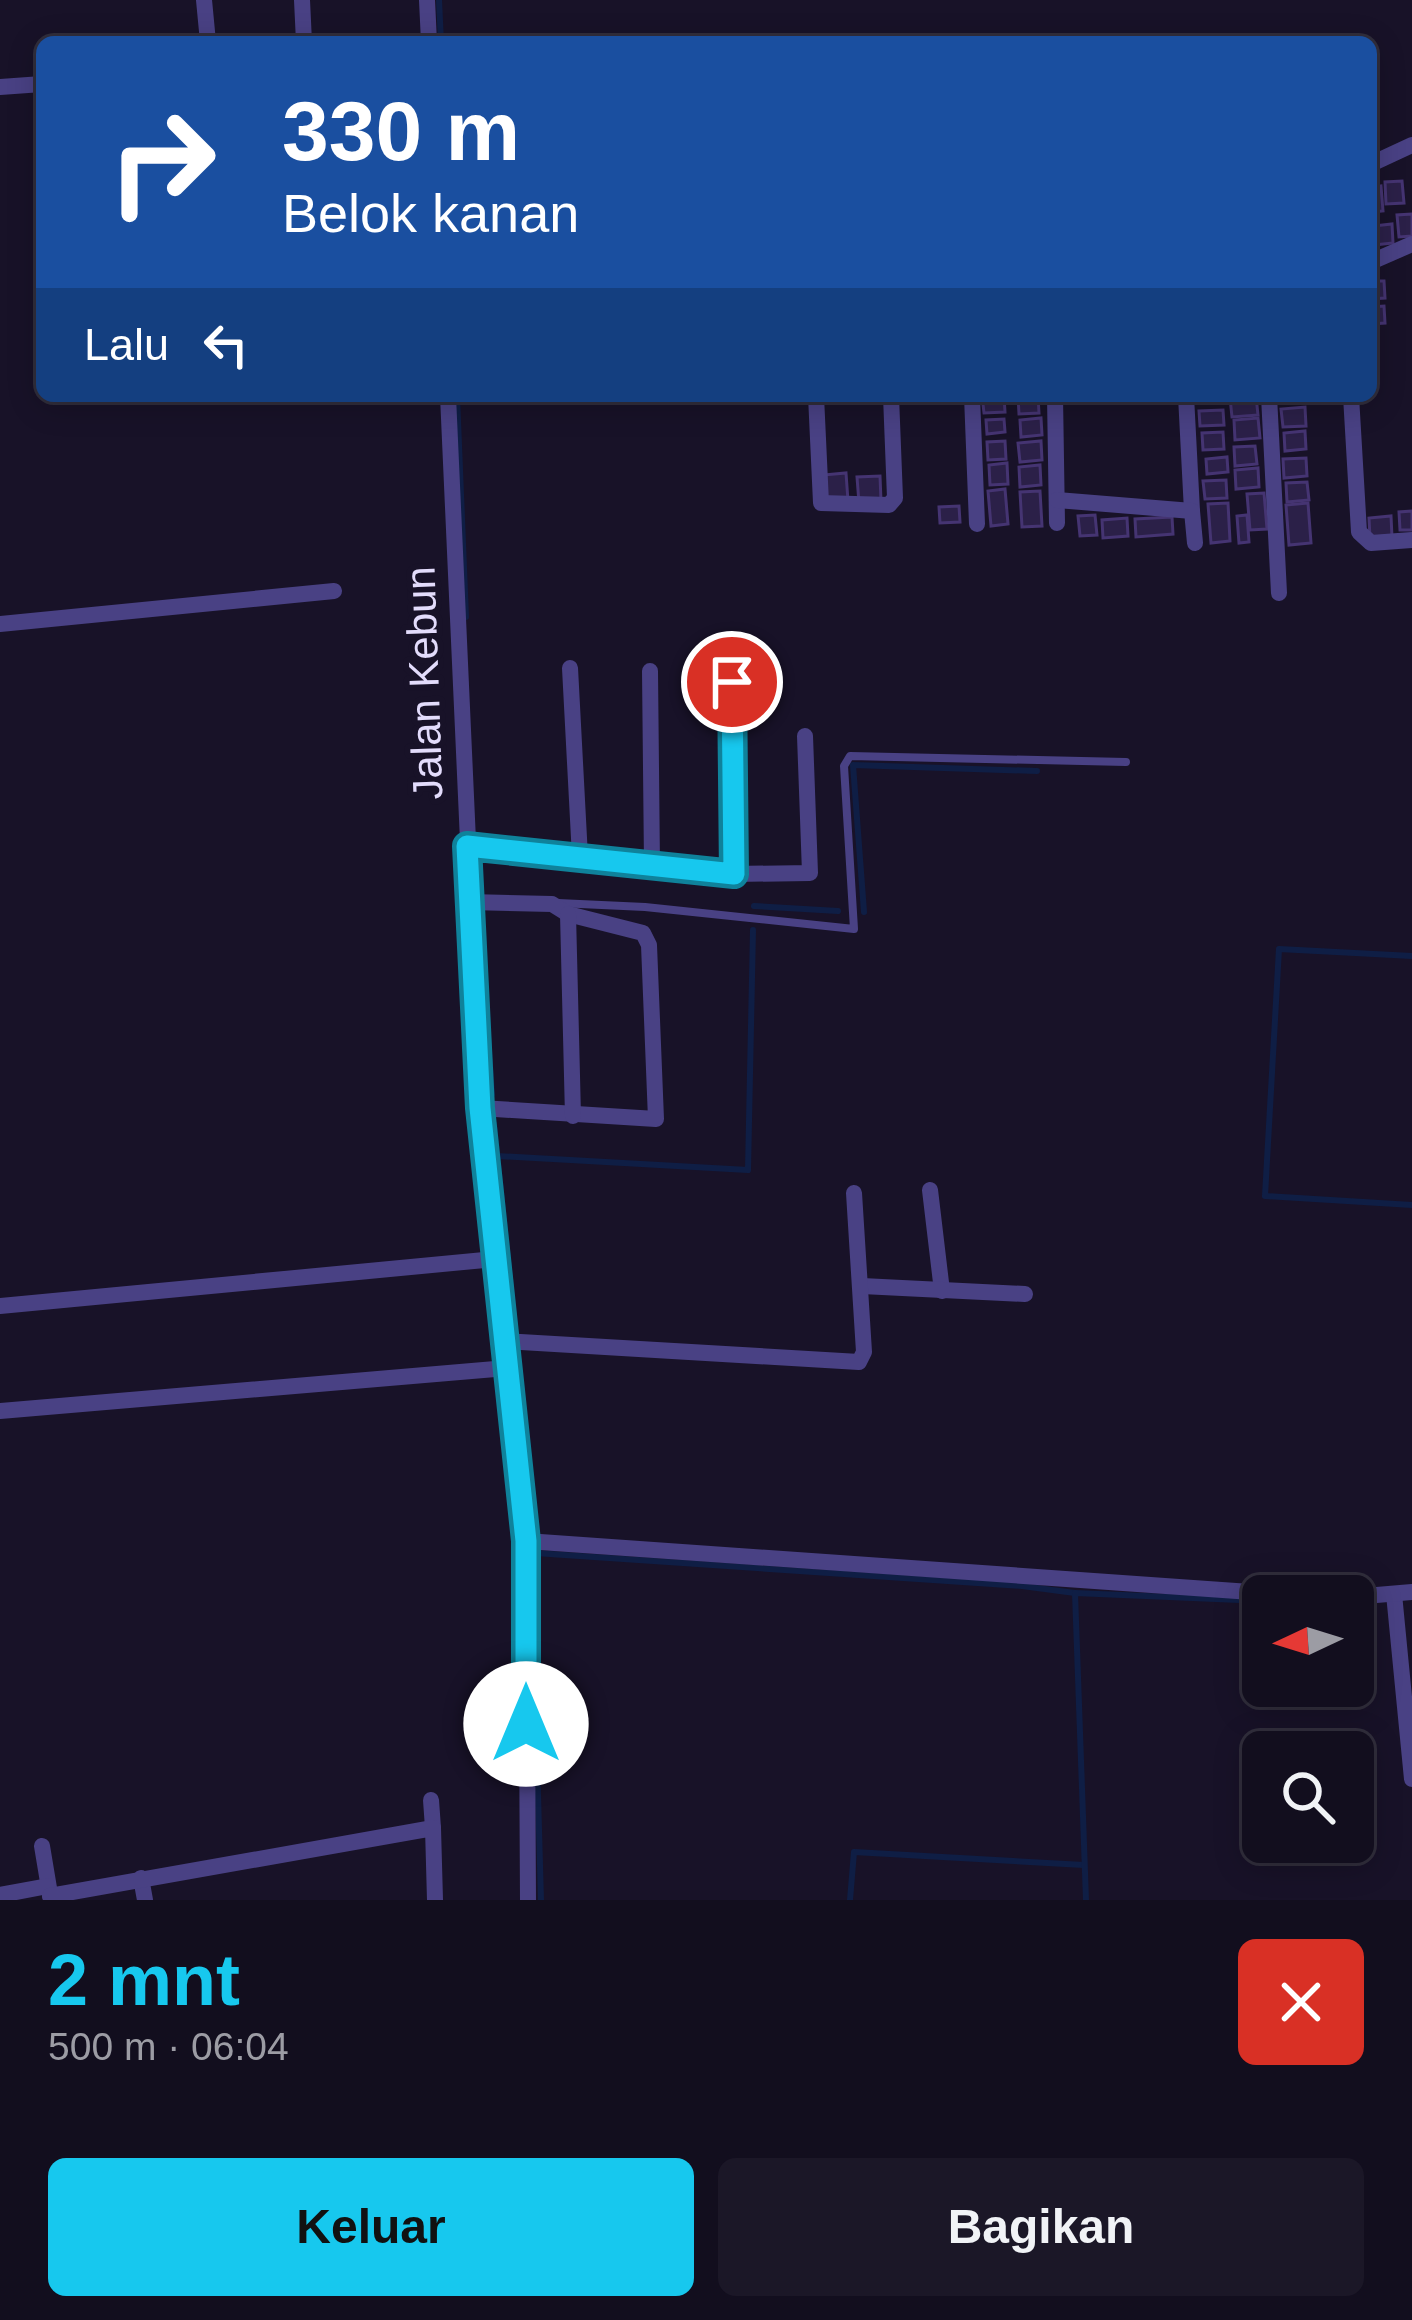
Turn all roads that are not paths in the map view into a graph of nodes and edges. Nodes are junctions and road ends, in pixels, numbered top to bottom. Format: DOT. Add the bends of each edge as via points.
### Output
graph roads {
  1 [pos="205,0"];
  2 [pos="302,0"];
  3 [pos="427,0"];
  4 [pos="208,36"];
  5 [pos="304,36"];
  6 [pos="429,36"];
  7 [pos="36,85"];
  8 [pos="0,87"];
  9 [pos="1412,145"];
  10 [pos="1377,161"];
  11 [pos="1412,244"];
  12 [pos="1377,259"];
  13 [pos="448,402"];
  14 [pos="816,402"];
  15 [pos="891,402"];
  16 [pos="973,402"];
  17 [pos="1055,402"];
  18 [pos="1186,402"];
  19 [pos="1269,402"];
  20 [pos="1351,402"];
  21 [pos="1057,500"];
  22 [pos="1192,511"];
  23 [pos="1057,523"];
  24 [pos="977,524"];
  25 [pos="1412,540"];
  26 [pos="1195,543"];
  27 [pos="334,591"];
  28 [pos="1279,593"];
  29 [pos="0,624"];
  30 [pos="571,668"];
  31 [pos="650,670"];
  32 [pos="732,682"];
  33 [pos="805,736"];
  34 [pos="1126,762"];
  35 [pos="467,846"];
  36 [pos="580,857"];
  37 [pos="652,865"];
  38 [pos="734,874"];
  39 [pos="470,902"];
  40 [pos="560,909"];
  41 [pos="480,1108"];
  42 [pos="573,1115"];
  43 [pos="930,1190"];
  44 [pos="854,1193"];
  45 [pos="494,1259"];
  46 [pos="862,1286"];
  47 [pos="942,1291"];
  48 [pos="1025,1294"];
  49 [pos="0,1306"];
  50 [pos="505,1342"];
  51 [pos="507,1368"];
  52 [pos="0,1411"];
  53 [pos="526,1541"];
  54 [pos="1242,1591"];
  55 [pos="1403,1593"];
  56 [pos="1412,1779"];
  57 [pos="431,1800"];
  58 [pos="433,1828"];
  59 [pos="41,1846"];
  60 [pos="141,1878"];
  61 [pos="50,1894"];
  62 [pos="0,1895"];
  63 [pos="145,1900"];
  64 [pos="435,1900"];
  65 [pos="528,1900"];
  1 -- 4 [label="street"];
  2 -- 5 [label="street"];
  3 -- 6 [label="street"];
  7 -- 8 [label="street"];
  9 -- 10 [label="street"];
  11 -- 12 [label="street"];
  13 -- 35 [label="street, Jalan Kebun"];
  14 -- 15 [label="street" via="821,503 867,505 894,503"];
  16 -- 24 [label="street"];
  17 -- 21 [label="street"];
  18 -- 22 [label="street"];
  19 -- 28 [label="street"];
  20 -- 25 [label="street" via="1359,532 1371,543"];
  21 -- 22 [label="street"];
  21 -- 23 [label="street"];
  22 -- 26 [label="street"];
  27 -- 29 [label="street"];
  30 -- 36 [label="street"];
  31 -- 37 [label="street"];
  32 -- 38 [label="street"];
  33 -- 38 [label="street" via="813,869"];
  34 -- 40 [label="lane" via="850,756 844,766 854,929 571,902"];
  35 -- 36 [label="street"];
  35 -- 39 [label="street, Jalan Kebun"];
  36 -- 37 [label="street"];
  37 -- 38 [label="street"];
  39 -- 40 [label="street"];
  39 -- 41 [label="street, Jalan Kebun"];
  40 -- 42 [label="street"];
  40 -- 42 [label="street" via="646,938 656,1119"];
  41 -- 42 [label="street"];
  41 -- 45 [label="street, Jalan Kebun"];
  43 -- 47 [label="street"];
  44 -- 46 [label="street"];
  45 -- 49 [label="street"];
  45 -- 50 [label="street, Jalan Kebun"];
  46 -- 47 [label="street"];
  46 -- 50 [label="street" via="864,1358 853,1364"];
  47 -- 48 [label="street"];
  50 -- 51 [label="street, Jalan Kebun"];
  51 -- 52 [label="street"];
  51 -- 53 [label="street, Jalan Kebun"];
  53 -- 54 [label="street"];
  53 -- 65 [label="street, Jalan Kebun"];
  55 -- 56 [label="street"];
  57 -- 58 [label="street"];
  58 -- 60 [label="street"];
  58 -- 64 [label="street"];
  59 -- 61 [label="street"];
  60 -- 61 [label="street"];
  60 -- 63 [label="street"];
  61 -- 62 [label="street"];
}
